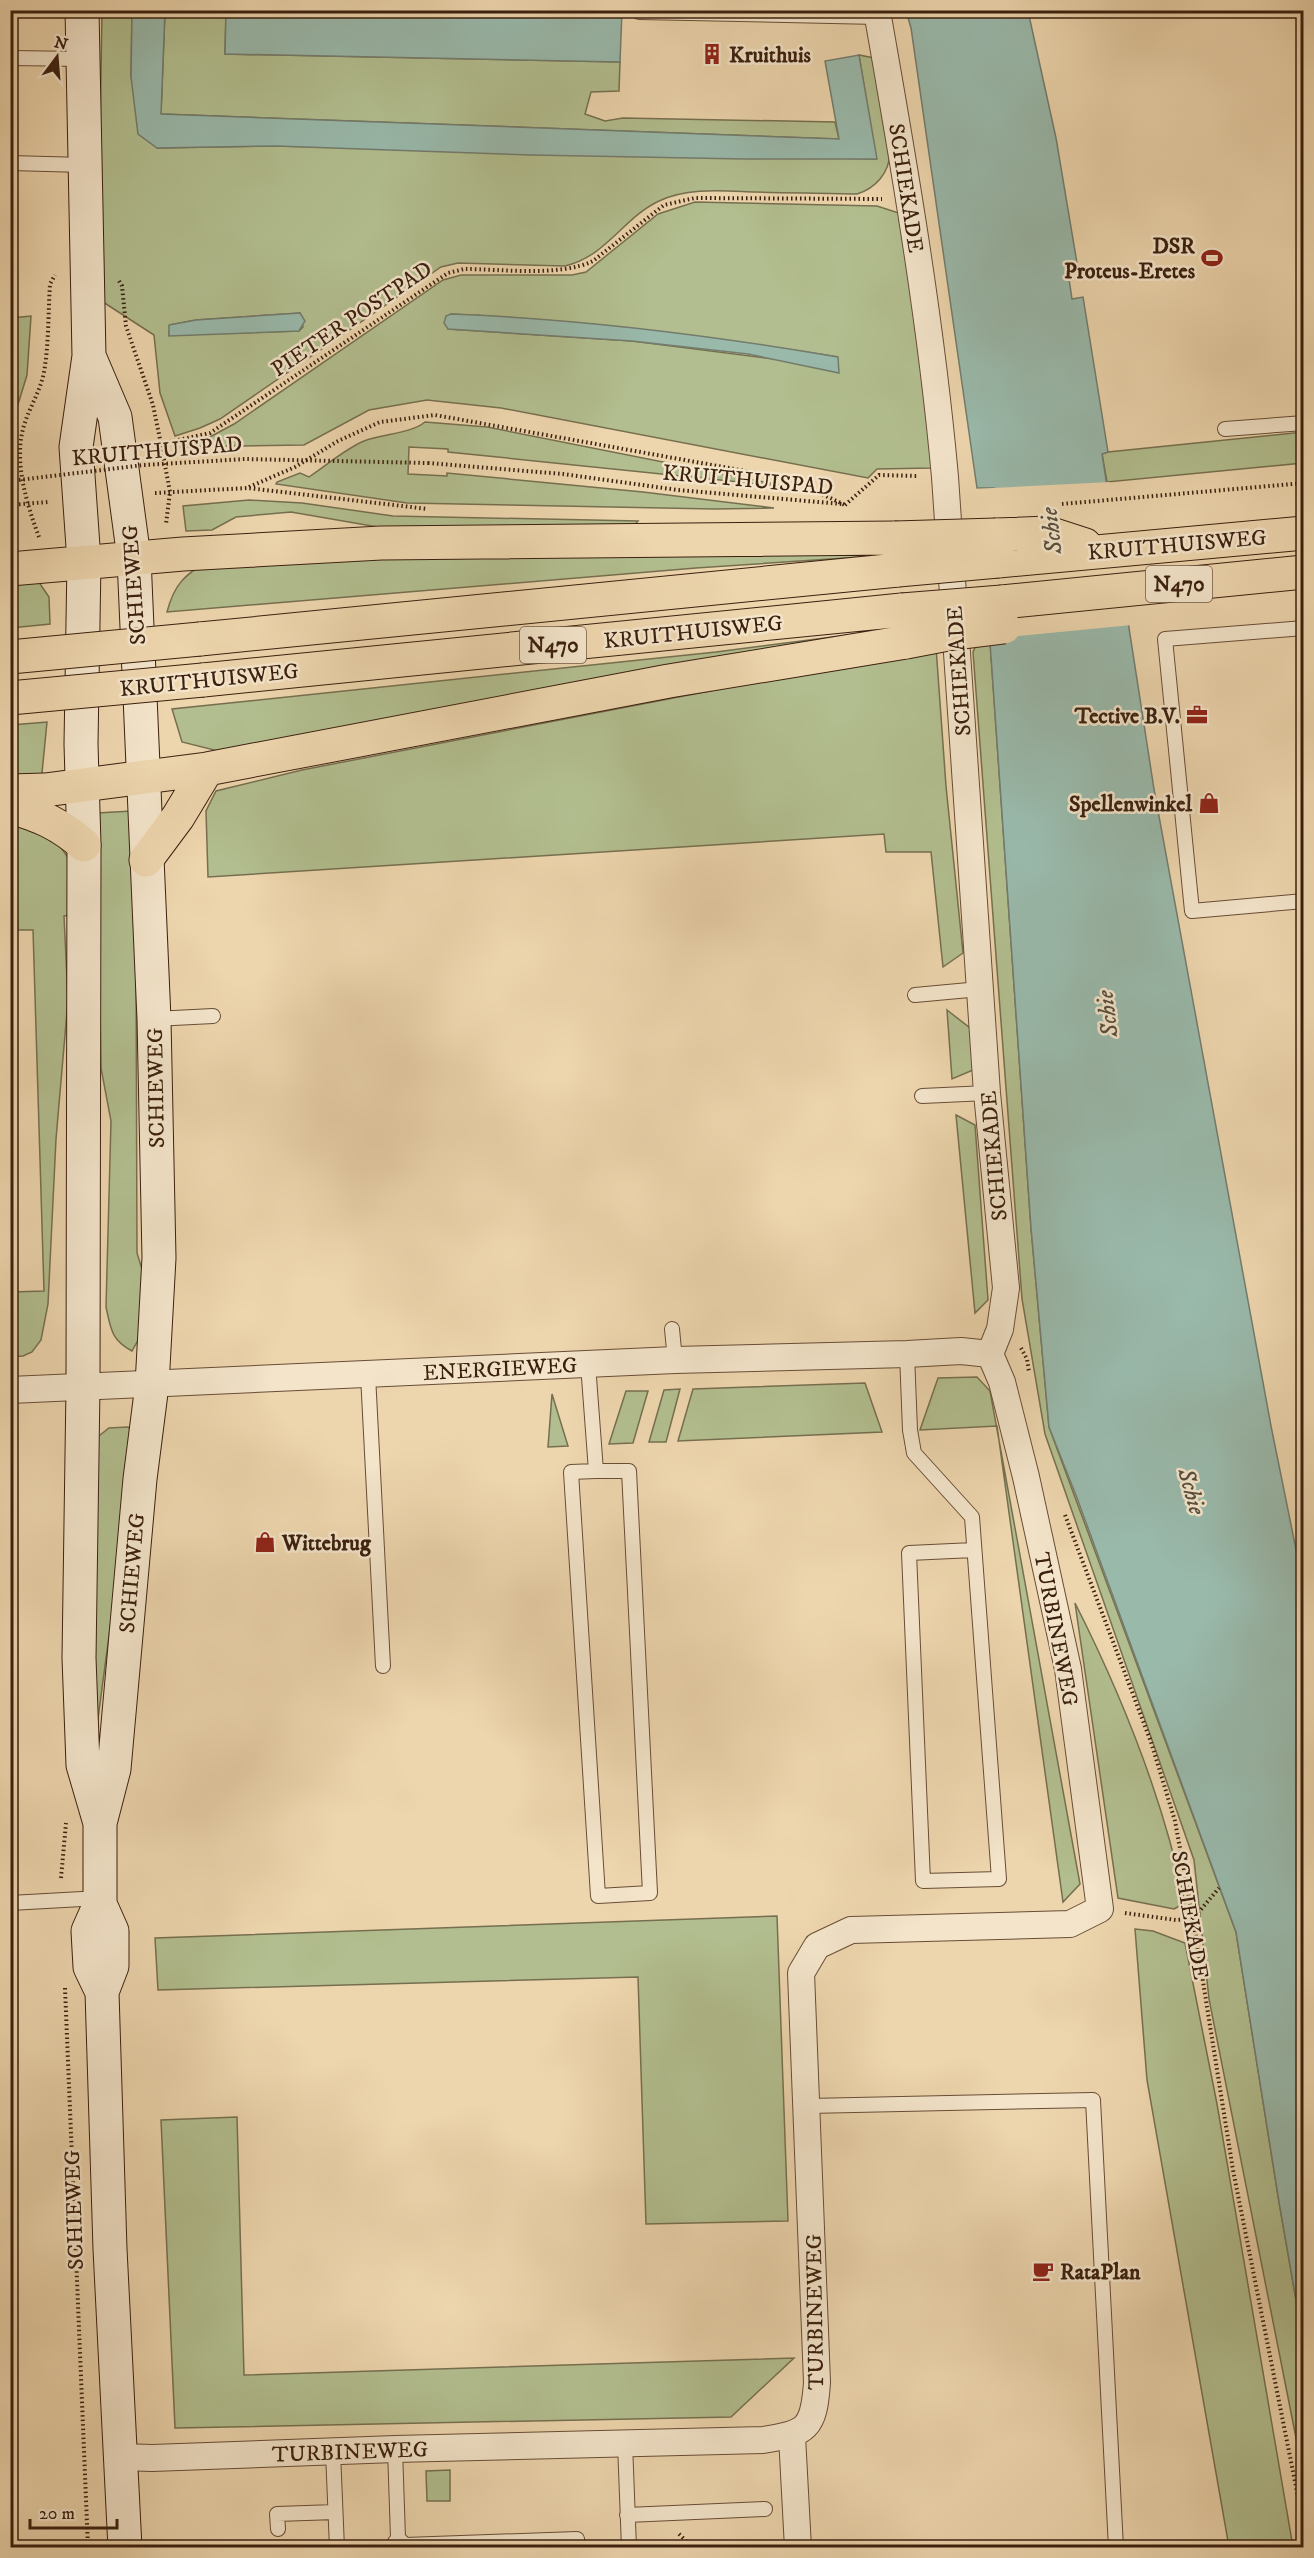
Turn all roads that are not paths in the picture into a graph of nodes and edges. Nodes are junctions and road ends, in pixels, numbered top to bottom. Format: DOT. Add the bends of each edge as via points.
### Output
graph roads {
  1 [pos="82,10"];
  2 [pos="639,12"];
  3 [pos="878,17"];
  4 [pos="10,58"];
  5 [pos="82,59"];
  6 [pos="10,163"];
  7 [pos="84,165"];
  8 [pos="89,356"];
  9 [pos="1304,423"];
  10 [pos="1225,429"];
  11 [pos="1304,533"];
  12 [pos="897,554"];
  13 [pos="134,558"];
  14 [pos="84,561"];
  15 [pos="10,569"];
  16 [pos="1304,573"];
  17 [pos="1050,596"];
  18 [pos="1304,628"];
  19 [pos="10,657"];
  20 [pos="10,698"];
  21 [pos="207,769"];
  22 [pos="145,778"];
  23 [pos="81,785"];
  24 [pos="10,791"];
  25 [pos="10,807"];
  26 [pos="84,845"];
  27 [pos="146,860"];
  28 [pos="1304,901"];
  29 [pos="980,989"];
  30 [pos="915,995"];
  31 [pos="213,1016"];
  32 [pos="154,1019"];
  33 [pos="987,1093"];
  34 [pos="922,1096"];
  35 [pos="672,1329"];
  36 [pos="907,1354"];
  37 [pos="990,1354"];
  38 [pos="675,1359"];
  39 [pos="588,1364"];
  40 [pos="368,1375"];
  41 [pos="152,1385"];
  42 [pos="83,1387"];
  43 [pos="10,1390"];
  44 [pos="596,1471"];
  45 [pos="974,1550"];
  46 [pos="382,1666"];
  47 [pos="100,1823"];
  48 [pos="100,1901"];
  49 [pos="10,1903"];
  50 [pos="808,2106"];
  51 [pos="792,2436"];
  52 [pos="625,2443"];
  53 [pos="395,2449"];
  54 [pos="333,2452"];
  55 [pos="121,2457"];
  56 [pos="765,2509"];
  57 [pos="313,2512"];
  58 [pos="335,2512"];
  59 [pos="295,2513"];
  60 [pos="627,2515"];
  61 [pos="313,2527"];
  62 [pos="296,2528"];
  63 [pos="278,2529"];
  64 [pos="543,2544"];
  65 [pos="400,2545"];
  66 [pos="479,2545"];
  67 [pos="511,2545"];
  68 [pos="125,2547"];
  69 [pos="337,2547"];
  70 [pos="578,2547"];
  71 [pos="629,2547"];
  72 [pos="798,2547"];
  73 [pos="1116,2547"];
  1 -- 5 [label="street, SCHIEWEG"];
  2 -- 3 [label="lane"];
  3 -- 29 [label="street, SCHIEKADE" via="910,199 939,410"];
  4 -- 5 [label="lane"];
  5 -- 7 [label="street, SCHIEWEG"];
  6 -- 7 [label="lane"];
  7 -- 8 [label="street, SCHIEWEG"];
  8 -- 13 [label="street, SCHIEWEG" via="115,417"];
  8 -- 14 [label="street, SCHIEWEG" via="76,447"];
  9 -- 10 [label="lane"];
  11 -- 12 [label="highway, KRUITHUISWEG / N470, bridge" via="1101,550 1048,533"];
  12 -- 13 [label="highway, N470" via="381,543"];
  12 -- 19 [label="highway, KRUITHUISWEG / N470, bridge" via="200,639"];
  13 -- 14 [label="highway, N470"];
  13 -- 22 [label="street, SCHIEWEG"];
  14 -- 15 [label="highway, N470"];
  14 -- 23 [label="street, SCHIEWEG"];
  16 -- 17 [label="highway, KRUITHUISWEG / N470"];
  17 -- 20 [label="highway, KRUITHUISWEG / N470, bridge"];
  17 -- 21 [label="highway, N470, bridge" via="1004,627 669,681"];
  18 -- 28 [label="lane" via="1165,639 1191,911"];
  21 -- 22 [label="highway, N470"];
  21 -- 27 [label="highway"];
  22 -- 23 [label="highway, N470"];
  22 -- 27 [label="street, SCHIEWEG"];
  23 -- 24 [label="highway, N470"];
  23 -- 26 [label="street, SCHIEWEG"];
  25 -- 26 [label="highway" via="52,821"];
  26 -- 42 [label="street, SCHIEWEG"];
  27 -- 32 [label="street, SCHIEWEG"];
  29 -- 30 [label="lane"];
  29 -- 33 [label="street, SCHIEKADE"];
  31 -- 32 [label="lane"];
  32 -- 41 [label="street, SCHIEWEG" via="159,1258"];
  33 -- 34 [label="lane"];
  33 -- 37 [label="street, SCHIEKADE" via="1006,1288 1000,1329"];
  35 -- 38 [label="lane"];
  36 -- 37 [label="street, ENERGIEWEG"];
  36 -- 38 [label="street, ENERGIEWEG"];
  36 -- 45 [label="lane" via="914,1453 972,1517"];
  37 -- 50 [label="street, TURBINEWEG" via="1002,1382 1026,1477 1068,1669 1100,1909 1070,1924 851,1930 817,1946 801,1973"];
  38 -- 39 [label="street, ENERGIEWEG"];
  39 -- 40 [label="street, ENERGIEWEG"];
  39 -- 44 [label="lane"];
  40 -- 41 [label="street, ENERGIEWEG"];
  40 -- 46 [label="lane"];
  41 -- 42 [label="street, ENERGIEWEG"];
  41 -- 47 [label="street, SCHIEWEG" via="114,1769"];
  42 -- 43 [label="street, ENERGIEWEG"];
  42 -- 47 [label="street, SCHIEWEG" via="79,1658 83,1765"];
  44 -- 44 [label="lane" via="629,1471 650,1893 598,1896 571,1472"];
  45 -- 45 [label="lane" via="999,1879 923,1881 909,1553"];
  47 -- 48 [label="street, SCHIEWEG"];
  48 -- 49 [label="lane"];
  48 -- 55 [label="street, SCHIEWEG" via="88,1941 90,1967 102,1992"];
  50 -- 51 [label="street, TURBINEWEG" via="817,2382 812,2416 803,2430"];
  50 -- 73 [label="lane" via="1093,2100"];
  51 -- 52 [label="street, TURBINEWEG"];
  51 -- 72 [label="street"];
  52 -- 53 [label="street, TURBINEWEG"];
  52 -- 60 [label="lane"];
  53 -- 54 [label="street, TURBINEWEG"];
  53 -- 65 [label="lane"];
  54 -- 55 [label="street, TURBINEWEG"];
  54 -- 58 [label="lane"];
  55 -- 68 [label="street, SCHIEWEG"];
  56 -- 60 [label="lane"];
  57 -- 58 [label="lane"];
  57 -- 59 [label="lane"];
  57 -- 61 [label="lane"];
  58 -- 69 [label="lane"];
  59 -- 62 [label="lane"];
  59 -- 63 [label="lane" via="277,2514"];
  60 -- 71 [label="lane"];
  64 -- 67 [label="lane"];
  64 -- 70 [label="lane" via="577,2539"];
  65 -- 66 [label="lane"];
  66 -- 67 [label="lane"];
}
